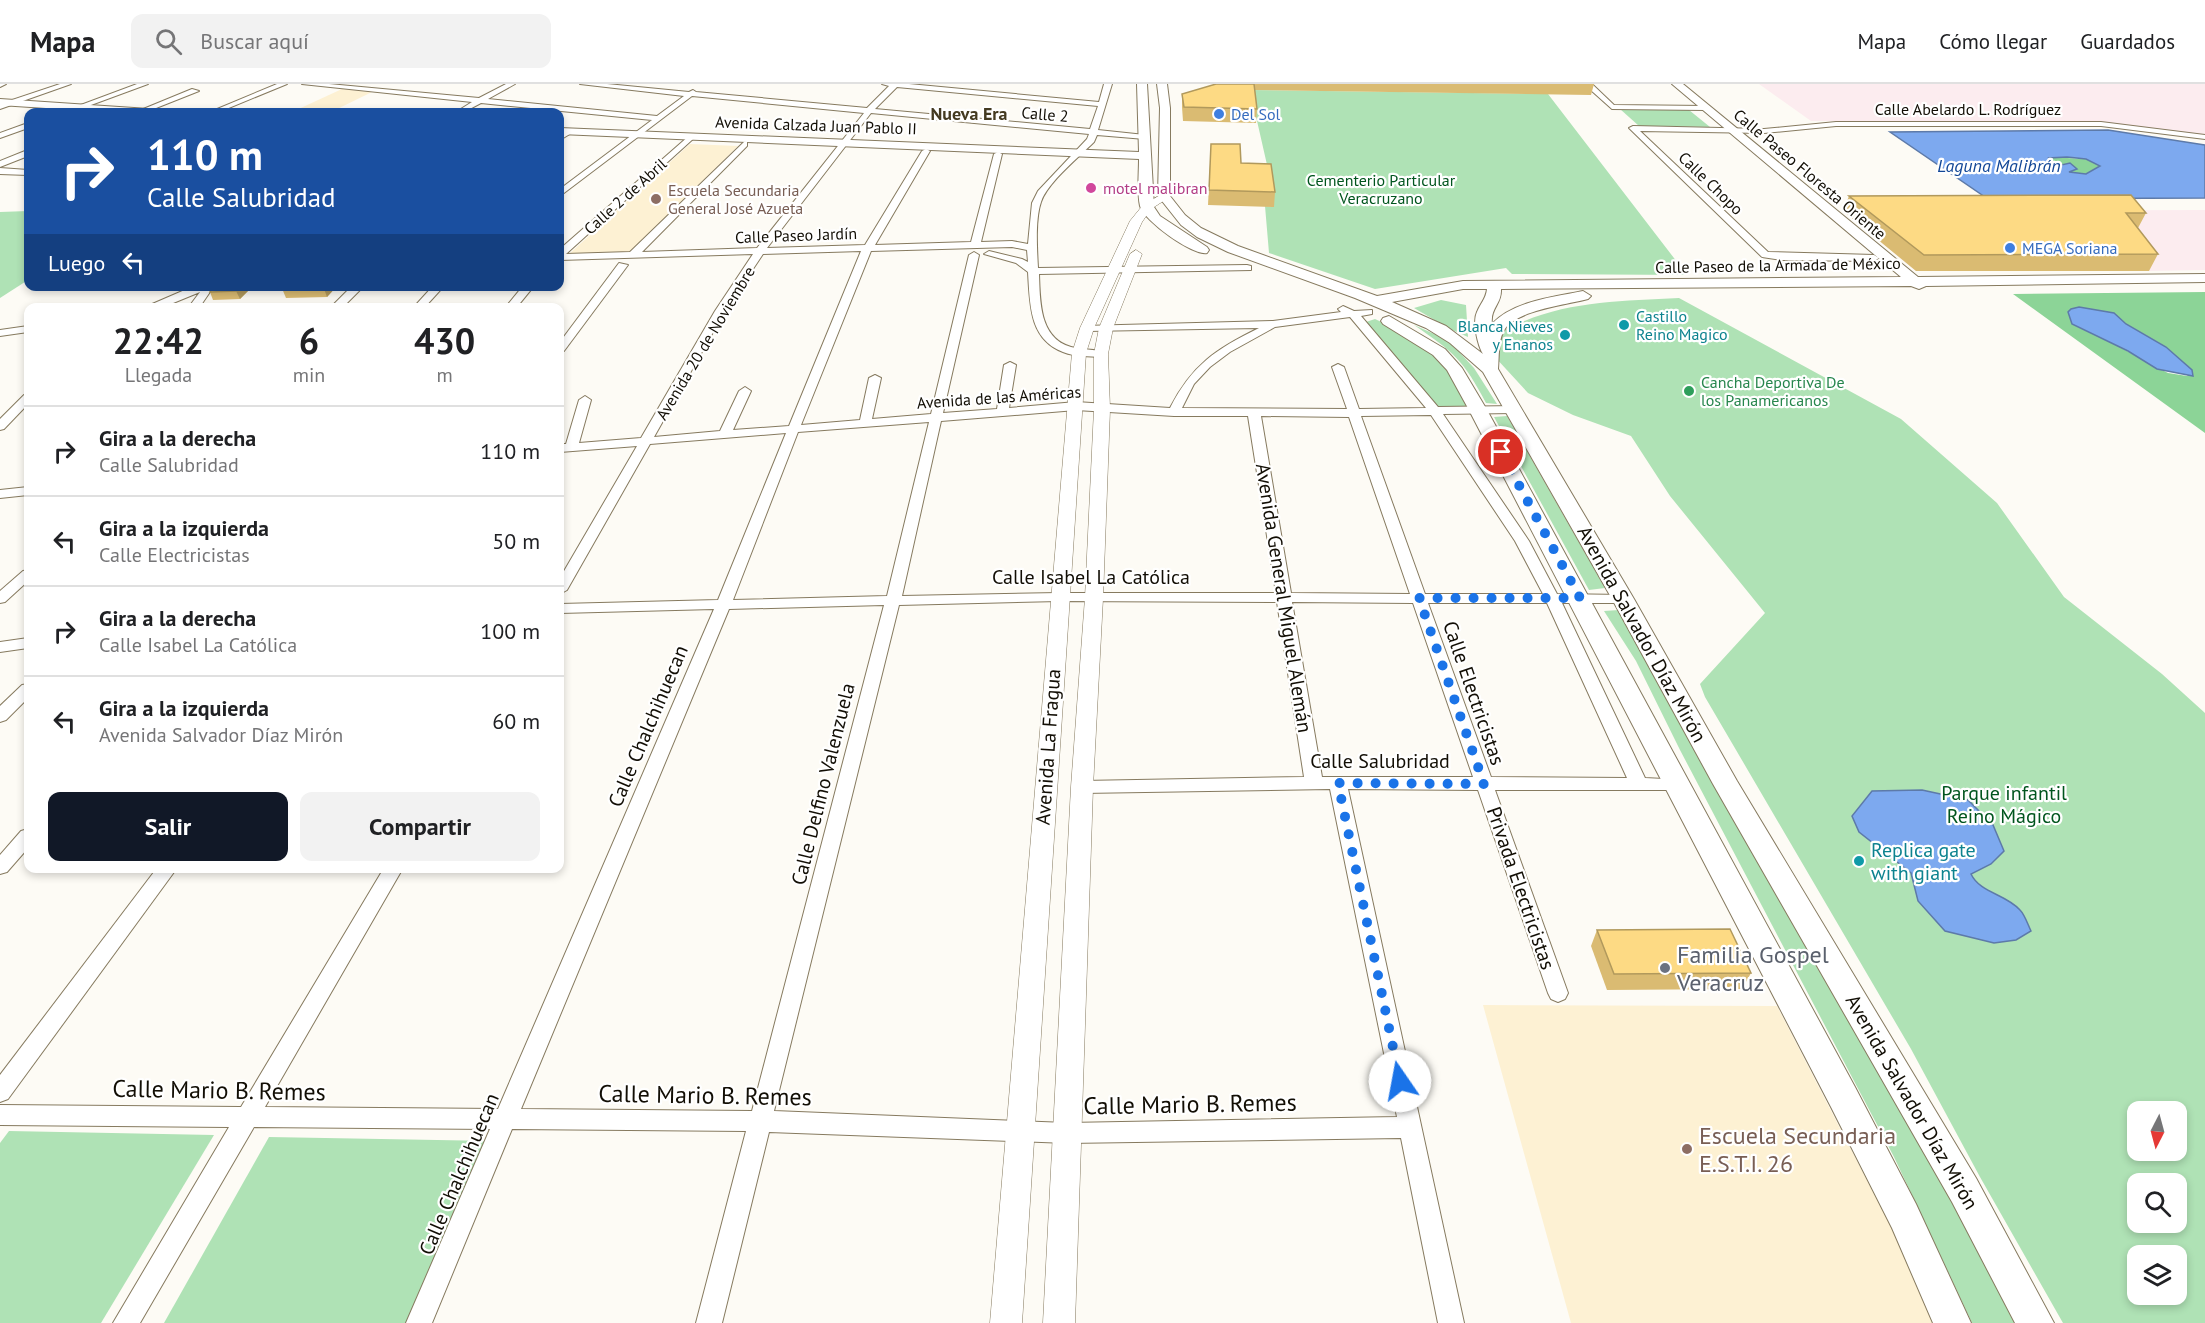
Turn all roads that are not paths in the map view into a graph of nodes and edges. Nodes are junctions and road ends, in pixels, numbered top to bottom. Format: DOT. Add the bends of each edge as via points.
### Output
graph roads {
  1 [pos="67,84"];
  2 [pos="144,84"];
  3 [pos="283,84"];
  4 [pos="306,84"];
  5 [pos="511,84"];
  6 [pos="584,84"];
  7 [pos="704,84"];
  8 [pos="885,84"];
  9 [pos="895,84"];
  10 [pos="1108,84"];
  11 [pos="1162,84"];
  12 [pos="1588,84"];
  13 [pos="1666,84"];
  14 [pos="1677,84"];
  15 [pos="1142,90"];
  16 [pos="195,91"];
  17 [pos="691,94"];
  18 [pos="481,101"];
  19 [pos="1101,104"];
  20 [pos="3,105"];
  21 [pos="1165,105"];
  22 [pos="40,108"];
  23 [pos="84,108"];
  24 [pos="151,108"];
  25 [pos="224,108"];
  26 [pos="467,108"];
  27 [pos="554,108"];
  28 [pos="1700,108"];
  29 [pos="564,109"];
  30 [pos="869,111"];
  31 [pos="658,118"];
  32 [pos="24,127"];
  33 [pos="1633,128"];
  34 [pos="1725,129"];
  35 [pos="1094,132"];
  36 [pos="564,135"];
  37 [pos="0,136"];
  38 [pos="633,137"];
  39 [pos="1145,137"];
  40 [pos="2205,137"];
  41 [pos="687,139"];
  42 [pos="744,144"];
  43 [pos="842,146"];
  44 [pos="926,151"];
  45 [pos="998,154"];
  46 [pos="24,155"];
  47 [pos="1078,155"];
  48 [pos="1144,158"];
  49 [pos="0,164"];
  50 [pos="0,171"];
  51 [pos="24,173"];
  52 [pos="564,190"];
  53 [pos="1159,207"];
  54 [pos="1035,227"];
  55 [pos="998,244"];
  56 [pos="1032,249"];
  57 [pos="760,251"];
  58 [pos="980,251"];
  59 [pos="564,252"];
  60 [pos="865,253"];
  61 [pos="634,254"];
  62 [pos="564,256"];
  63 [pos="1874,258"];
  64 [pos="753,261"];
  65 [pos="623,265"];
  66 [pos="564,267"];
  67 [pos="1247,268"];
  68 [pos="1121,270"];
  69 [pos="1034,271"];
  70 [pos="2205,278"];
  71 [pos="2066,284"];
  72 [pos="1912,285"];
  73 [pos="2205,287"];
  74 [pos="1494,290"];
  75 [pos="193,291"];
  76 [pos="354,291"];
  77 [pos="434,291"];
  78 [pos="525,291"];
  79 [pos="1594,294"];
  80 [pos="164,303"];
  81 [pos="340,303"];
  82 [pos="423,303"];
  83 [pos="514,303"];
  84 [pos="1360,309"];
  85 [pos="1273,324"];
  86 [pos="1097,328"];
  87 [pos="24,330"];
  88 [pos="0,333"];
  89 [pos="564,345"];
  90 [pos="1079,353"];
  91 [pos="1101,354"];
  92 [pos="1491,362"];
  93 [pos="1010,365"];
  94 [pos="1338,367"];
  95 [pos="875,378"];
  96 [pos="745,391"];
  97 [pos="585,400"];
  98 [pos="24,402"];
  99 [pos="1076,406"];
  100 [pos="1102,409"];
  101 [pos="1514,409"];
  102 [pos="1478,410"];
  103 [pos="1435,411"];
  104 [pos="1002,412"];
  105 [pos="1174,412"];
  106 [pos="1254,413"];
  107 [pos="1354,413"];
  108 [pos="938,417"];
  109 [pos="865,423"];
  110 [pos="0,426"];
  111 [pos="795,429"];
  112 [pos="725,434"];
  113 [pos="647,441"];
  114 [pos="565,447"];
  115 [pos="24,491"];
  116 [pos="0,494"];
  117 [pos="24,578"];
  118 [pos="564,583"];
  119 [pos="1059,597"];
  120 [pos="1094,598"];
  121 [pos="1284,598"];
  122 [pos="1419,598"];
  123 [pos="1552,598"];
  124 [pos="1580,598"];
  125 [pos="1623,598"];
  126 [pos="0,599"];
  127 [pos="893,601"];
  128 [pos="723,605"];
  129 [pos="564,609"];
  130 [pos="24,644"];
  131 [pos="0,647"];
  132 [pos="24,692"];
  133 [pos="0,716"];
  134 [pos="1314,783"];
  135 [pos="1338,783"];
  136 [pos="1484,784"];
  137 [pos="1639,784"];
  138 [pos="1677,784"];
  139 [pos="1082,786"];
  140 [pos="24,840"];
  141 [pos="0,867"];
  142 [pos="164,873"];
  143 [pos="391,873"];
  144 [pos="1558,993"];
  145 [pos="0,1092"];
  146 [pos="0,1115"];
  147 [pos="246,1118"];
  148 [pos="504,1119"];
  149 [pos="761,1121"];
  150 [pos="1410,1127"];
  151 [pos="1022,1131"];
  152 [pos="1067,1132"];
  153 [pos="126,1323"];
  154 [pos="419,1323"];
  155 [pos="709,1323"];
  156 [pos="1006,1323"];
  157 [pos="1059,1323"];
  158 [pos="1451,1323"];
  159 [pos="1952,1323"];
  160 [pos="2035,1323"];
  1 -- 20 [label="street"];
  2 -- 23 [label="street"];
  3 -- 25 [label="street"];
  4 -- 18 [label="street"];
  5 -- 18 [label="street"];
  6 -- 17 [label="street, Calle 2"];
  7 -- 17 [label="street"];
  8 -- 9 [label="street"];
  9 -- 19 [label="street"];
  9 -- 30 [label="street, Avenida 20 de Noviembre"];
  10 -- 19 [label="street"];
  11 -- 21 [label="main road"];
  12 -- 28 [label="street" via="1612,108"];
  13 -- 28 [label="main road, Calle Paseo Floresta Oriente"];
  14 -- 28 [label="main road, Calle Paseo Floresta Oriente"];
  15 -- 21 [label="main road" via="1155,105"];
  15 -- 39 [label="main road"];
  16 -- 24 [label="street"];
  17 -- 30 [label="street, Calle 2"];
  17 -- 31 [label="street"];
  18 -- 26 [label="street"];
  18 -- 27 [label="street"];
  19 -- 35 [label="street"];
  20 -- 22 [label="main road"];
  21 -- 53 [label="main road"];
  28 -- 34 [label="main road, Calle Paseo Floresta Oriente"];
  29 -- 31 [label="street"];
  30 -- 35 [label="street, Calle 2"];
  30 -- 43 [label="street, Avenida 20 de Noviembre"];
  31 -- 38 [label="street"];
  32 -- 37 [label="street"];
  33 -- 34 [label="street, Calle Abelardo L. Rodríguez"];
  33 -- 63 [label="street, Calle Chopo" via="1761,252 1769,256"];
  34 -- 40 [label="street, Calle Abelardo L. Rodríguez" via="1764,131 1836,124 2100,124"];
  34 -- 63 [label="main road, Calle Paseo Floresta Oriente"];
  34 -- 72 [label="main road, Calle Paseo Floresta Oriente"];
  35 -- 39 [label="street, Calle 2"];
  35 -- 47 [label="street"];
  36 -- 38 [label="main road, Avenida Calzada Juan Pablo II"];
  38 -- 41 [label="main road, Avenida Calzada Juan Pablo II"];
  38 -- 52 [label="street"];
  39 -- 48 [label="main road"];
  41 -- 42 [label="main road, Avenida Calzada Juan Pablo II"];
  41 -- 43 [label="main road, Avenida Calzada Juan Pablo II"];
  41 -- 59 [label="street, Calle 2 de Abril"];
  42 -- 43 [label="main road, Avenida Calzada Juan Pablo II"];
  42 -- 61 [label="street"];
  43 -- 44 [label="main road, Avenida Calzada Juan Pablo II"];
  43 -- 47 [label="main road, Avenida Calzada Juan Pablo II"];
  43 -- 57 [label="street, Avenida 20 de Noviembre"];
  44 -- 45 [label="main road, Avenida Calzada Juan Pablo II"];
  44 -- 60 [label="street, Calle Chalchihuecan"];
  45 -- 47 [label="main road, Avenida Calzada Juan Pablo II"];
  45 -- 58 [label="street, Calle Delfino Valenzuela"];
  46 -- 49 [label="street"];
  47 -- 48 [label="main road, Avenida Calzada Juan Pablo II"];
  47 -- 54 [label="street" via="1042,191 1036,203"];
  48 -- 53 [label="main road"];
  50 -- 51 [label="street"];
  53 -- 67 [label="main road, Avenida Salvador Díaz Mirón" via="1202,250"];
  53 -- 68 [label="street, Avenida La Fragua"];
  53 -- 84 [label="main road, Avenida Salvador Díaz Mirón" via="1200,234"];
  54 -- 55 [label="street"];
  54 -- 56 [label="street"];
  55 -- 56 [label="street, Calle Paseo Jardín" via="1022,244"];
  55 -- 58 [label="street, Calle Paseo Jardín"];
  56 -- 58 [label="street, Calle Paseo Jardín" via="1022,253"];
  56 -- 69 [label="street"];
  57 -- 60 [label="street, Calle Paseo Jardín"];
  57 -- 61 [label="street, Calle Paseo Jardín"];
  57 -- 64 [label="street, Avenida 20 de Noviembre"];
  58 -- 60 [label="street, Calle Paseo Jardín"];
  58 -- 69 [label="street" via="1019,261"];
  58 -- 108 [label="street, Calle Delfino Valenzuela" via="957,325"];
  60 -- 64 [label="street, Calle Paseo Jardín"];
  60 -- 111 [label="street, Calle Chalchihuecan"];
  61 -- 62 [label="street, Calle Paseo Jardín"];
  63 -- 72 [label="main road, Calle Paseo Floresta Oriente"];
  64 -- 65 [label="street, Calle Paseo Jardín"];
  64 -- 113 [label="street, Avenida 20 de Noviembre" via="720,311"];
  65 -- 66 [label="street, Calle Paseo Jardín"];
  65 -- 89 [label="street"];
  67 -- 68 [label="street"];
  67 -- 84 [label="main road, Avenida Salvador Díaz Mirón"];
  68 -- 69 [label="street"];
  68 -- 86 [label="street, Avenida La Fragua"];
  69 -- 90 [label="street" via="1036,314 1046,338"];
  70 -- 71 [label="main road, Calle Paseo de la Armada de México"];
  71 -- 72 [label="main road, Calle Paseo de la Armada de México"];
  71 -- 73 [label="main road, Calle Paseo de la Armada de México"];
  72 -- 74 [label="main road, Calle Paseo de la Armada de México"];
  72 -- 79 [label="main road, Calle Paseo de la Armada de México"];
  74 -- 79 [label="main road, Calle Paseo de la Armada de México"];
  74 -- 84 [label="main road, Calle Paseo de la Armada de México"];
  74 -- 92 [label="main road" via="1483,314 1485,346"];
  75 -- 80 [label="street"];
  76 -- 81 [label="street"];
  77 -- 82 [label="street"];
  78 -- 83 [label="street"];
  79 -- 92 [label="main road" via="1546,303 1507,319 1494,335"];
  84 -- 85 [label="street"];
  84 -- 92 [label="main road, Avenida Salvador Díaz Mirón" via="1435,326"];
  84 -- 102 [label="main road, Avenida Salvador Díaz Mirón" via="1400,326 1439,352 1454,368"];
  84 -- 103 [label="street"];
  85 -- 86 [label="street"];
  85 -- 105 [label="street" via="1207,363"];
  86 -- 90 [label="street, Avenida La Fragua"];
  86 -- 91 [label="street, Avenida La Fragua"];
  87 -- 88 [label="street"];
  90 -- 91 [label="street"];
  90 -- 99 [label="street, Avenida La Fragua"];
  91 -- 100 [label="street, Avenida La Fragua"];
  92 -- 101 [label="main road, Avenida Salvador Díaz Mirón"];
  93 -- 104 [label="street"];
  94 -- 107 [label="street"];
  95 -- 109 [label="street"];
  96 -- 112 [label="street"];
  97 -- 114 [label="street"];
  98 -- 110 [label="street"];
  99 -- 100 [label="street, Avenida de las Américas"];
  99 -- 104 [label="street, Avenida de las Américas"];
  99 -- 119 [label="street, Avenida La Fragua"];
  100 -- 105 [label="street, Avenida de las Américas"];
  100 -- 120 [label="street, Avenida La Fragua"];
  101 -- 102 [label="street, Avenida de las Américas"];
  101 -- 125 [label="main road, Avenida Salvador Díaz Mirón"];
  102 -- 103 [label="street, Avenida de las Américas"];
  102 -- 124 [label="main road, Avenida Salvador Díaz Mirón"];
  103 -- 107 [label="street, Avenida de las Américas"];
  103 -- 123 [label="street" via="1522,541"];
  104 -- 108 [label="street, Avenida de las Américas"];
  105 -- 106 [label="street, Avenida de las Américas"];
  106 -- 107 [label="street, Avenida de las Américas"];
  106 -- 121 [label="street, Avenida General Miguel Alemán"];
  107 -- 122 [label="street, Calle Electricistas"];
  108 -- 109 [label="street, Avenida de las Américas"];
  108 -- 127 [label="street, Calle Delfino Valenzuela"];
  109 -- 111 [label="street, Avenida de las Américas"];
  111 -- 112 [label="street, Avenida de las Américas"];
  111 -- 128 [label="street, Calle Chalchihuecan"];
  112 -- 113 [label="street, Avenida de las Américas"];
  113 -- 114 [label="street, Avenida de las Américas"];
  113 -- 118 [label="street, Avenida 20 de Noviembre"];
  115 -- 116 [label="street"];
  117 -- 126 [label="street"];
  119 -- 120 [label="street, Calle Isabel La Católica"];
  119 -- 127 [label="street, Calle Isabel La Católica"];
  119 -- 151 [label="street, Avenida La Fragua"];
  120 -- 121 [label="street, Calle Isabel La Católica"];
  120 -- 139 [label="street, Avenida La Fragua"];
  121 -- 122 [label="street, Calle Isabel La Católica"];
  121 -- 134 [label="street, Avenida General Miguel Alemán"];
  122 -- 123 [label="street, Calle Isabel La Católica"];
  122 -- 136 [label="street, Calle Electricistas"];
  123 -- 124 [label="street, Calle Isabel La Católica"];
  123 -- 137 [label="street"];
  124 -- 125 [label="street, Calle Isabel La Católica"];
  124 -- 138 [label="main road, Avenida Salvador Díaz Mirón"];
  125 -- 160 [label="main road, Avenida Salvador Díaz Mirón" via="1726,784 1964,1190"];
  127 -- 128 [label="street, Calle Isabel La Católica"];
  127 -- 149 [label="street, Calle Delfino Valenzuela"];
  128 -- 129 [label="street, Calle Isabel La Católica"];
  128 -- 148 [label="street, Calle Chalchihuecan"];
  130 -- 131 [label="street"];
  132 -- 133 [label="street"];
  134 -- 135 [label="street, Calle Salubridad"];
  134 -- 139 [label="street, Calle Salubridad"];
  135 -- 136 [label="street, Calle Salubridad"];
  135 -- 150 [label="street"];
  136 -- 137 [label="street, Calle Salubridad"];
  136 -- 144 [label="street, Privada Electricistas"];
  137 -- 138 [label="street, Calle Salubridad"];
  138 -- 159 [label="main road, Avenida Salvador Díaz Mirón" via="1899,1206"];
  139 -- 152 [label="street, Avenida La Fragua"];
  140 -- 141 [label="street"];
  142 -- 145 [label="street"];
  143 -- 147 [label="street"];
  146 -- 147 [label="street, Calle Mario B. Remes"];
  147 -- 148 [label="street, Calle Mario B. Remes"];
  147 -- 153 [label="street"];
  148 -- 149 [label="street, Calle Mario B. Remes"];
  148 -- 154 [label="street, Calle Chalchihuecan"];
  149 -- 151 [label="street, Calle Mario B. Remes"];
  149 -- 155 [label="street, Calle Delfino Valenzuela"];
  150 -- 152 [label="street, Calle Mario B. Remes"];
  150 -- 158 [label="street"];
  151 -- 152 [label="street, Calle Mario B. Remes"];
  151 -- 156 [label="street, Avenida La Fragua"];
  152 -- 157 [label="street, Avenida La Fragua"];
}
